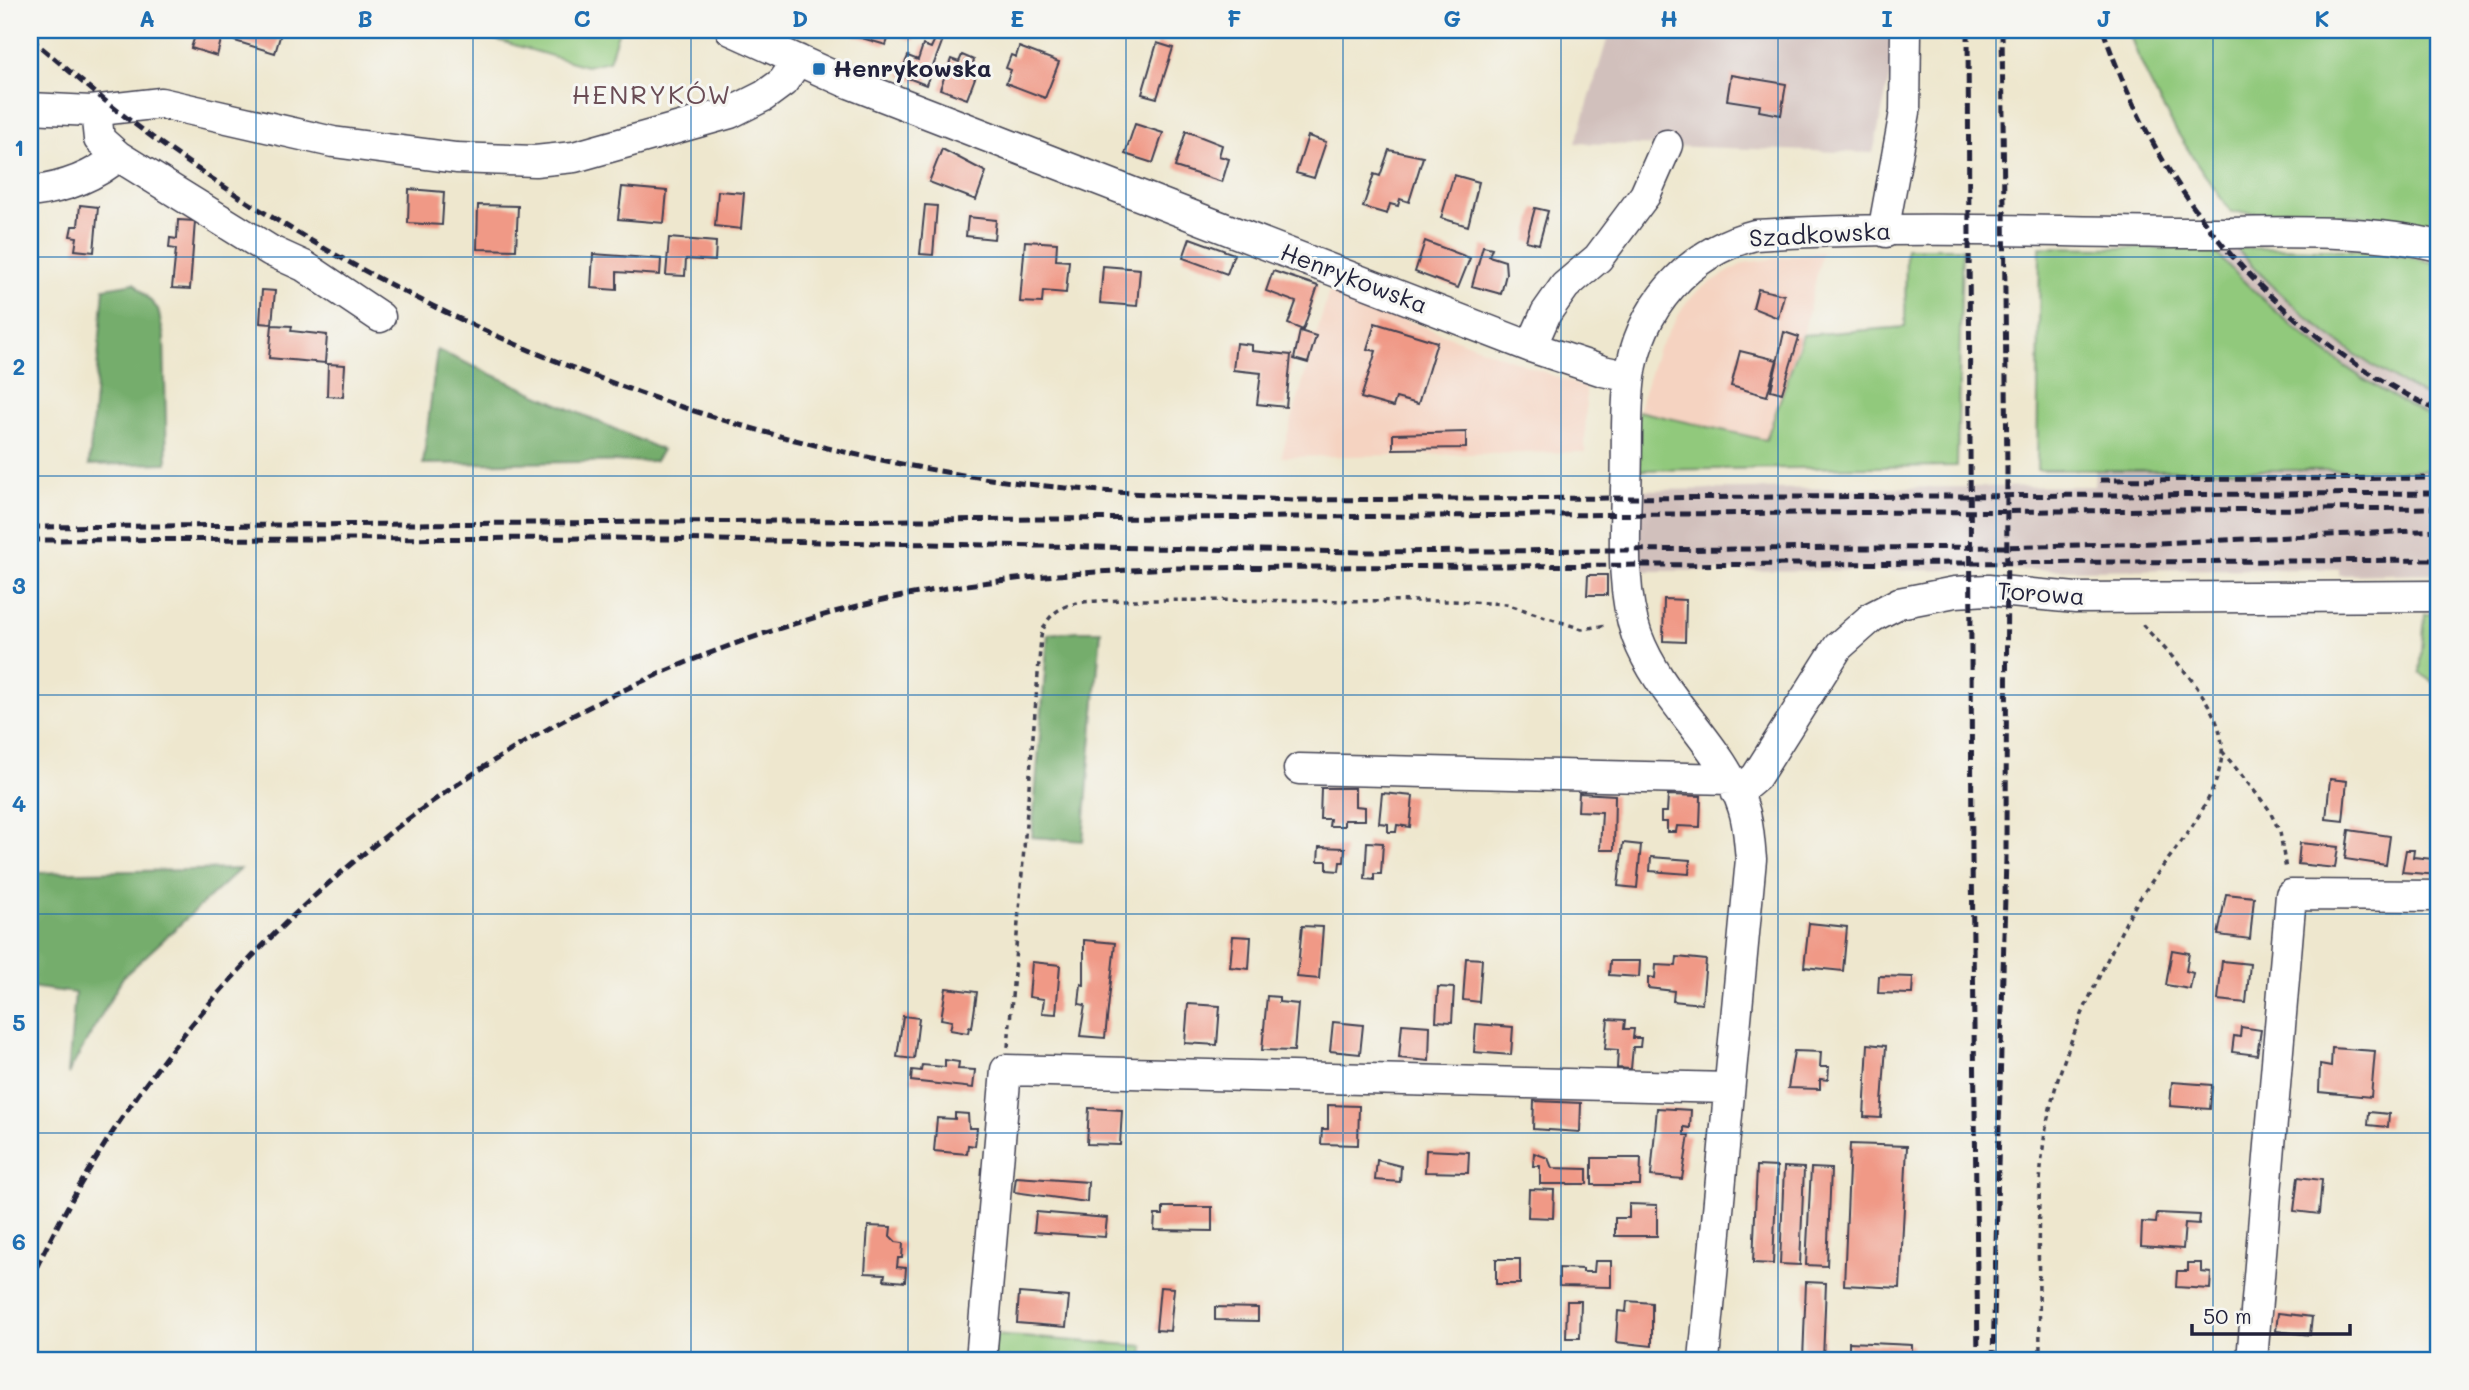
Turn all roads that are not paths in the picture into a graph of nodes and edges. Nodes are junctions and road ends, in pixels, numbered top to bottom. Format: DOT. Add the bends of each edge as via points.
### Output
graph roads {
  1 [pos="731,30"];
  2 [pos="1906,30"];
  3 [pos="793,48"];
  4 [pos="30,108"];
  5 [pos="96,111"];
  6 [pos="1667,145"];
  7 [pos="118,156"];
  8 [pos="30,192"];
  9 [pos="1886,232"];
  10 [pos="2439,246"];
  11 [pos="380,317"];
  12 [pos="1531,347"];
  13 [pos="1630,377"];
  14 [pos="2439,596"];
  15 [pos="1299,769"];
  16 [pos="1734,786"];
  17 [pos="2439,896"];
  18 [pos="1729,1088"];
  19 [pos="981,1360"];
  20 [pos="1704,1360"];
  21 [pos="2252,1360"];
  1 -- 3 [label="street, Henrykowska"];
  2 -- 9 [label="street" via="1905,112"];
  3 -- 5 [label="street" via="783,82 730,113 574,157 535,161 456,158 333,142 161,103"];
  3 -- 12 [label="street, Henrykowska" via="844,81"];
  4 -- 5 [label="street"];
  5 -- 7 [label="street" via="99,139"];
  6 -- 12 [label="street" via="1645,195 1598,258 1565,286"];
  7 -- 8 [label="street" via="97,174"];
  7 -- 11 [label="street" via="271,251 304,265"];
  9 -- 10 [label="street, Szadkowska" via="2318,233 2391,237"];
  9 -- 13 [label="street, Szadkowska" via="1755,235 1702,256 1672,283 1652,312 1637,344"];
  12 -- 13 [label="street, Henrykowska"];
  13 -- 16 [label="street, Szadkowska" via="1626,525 1630,614 1658,679"];
  14 -- 16 [label="street, Torowa" via="2076,598 1988,590 1899,603 1872,617 1838,647 1756,777"];
  15 -- 16 [label="street"];
  16 -- 18 [label="street, Szadkowska" via="1747,823 1751,872"];
  17 -- 21 [label="street" via="2291,895"];
  18 -- 19 [label="street" via="1006,1070"];
  18 -- 20 [label="street, Szadkowska"];
}
